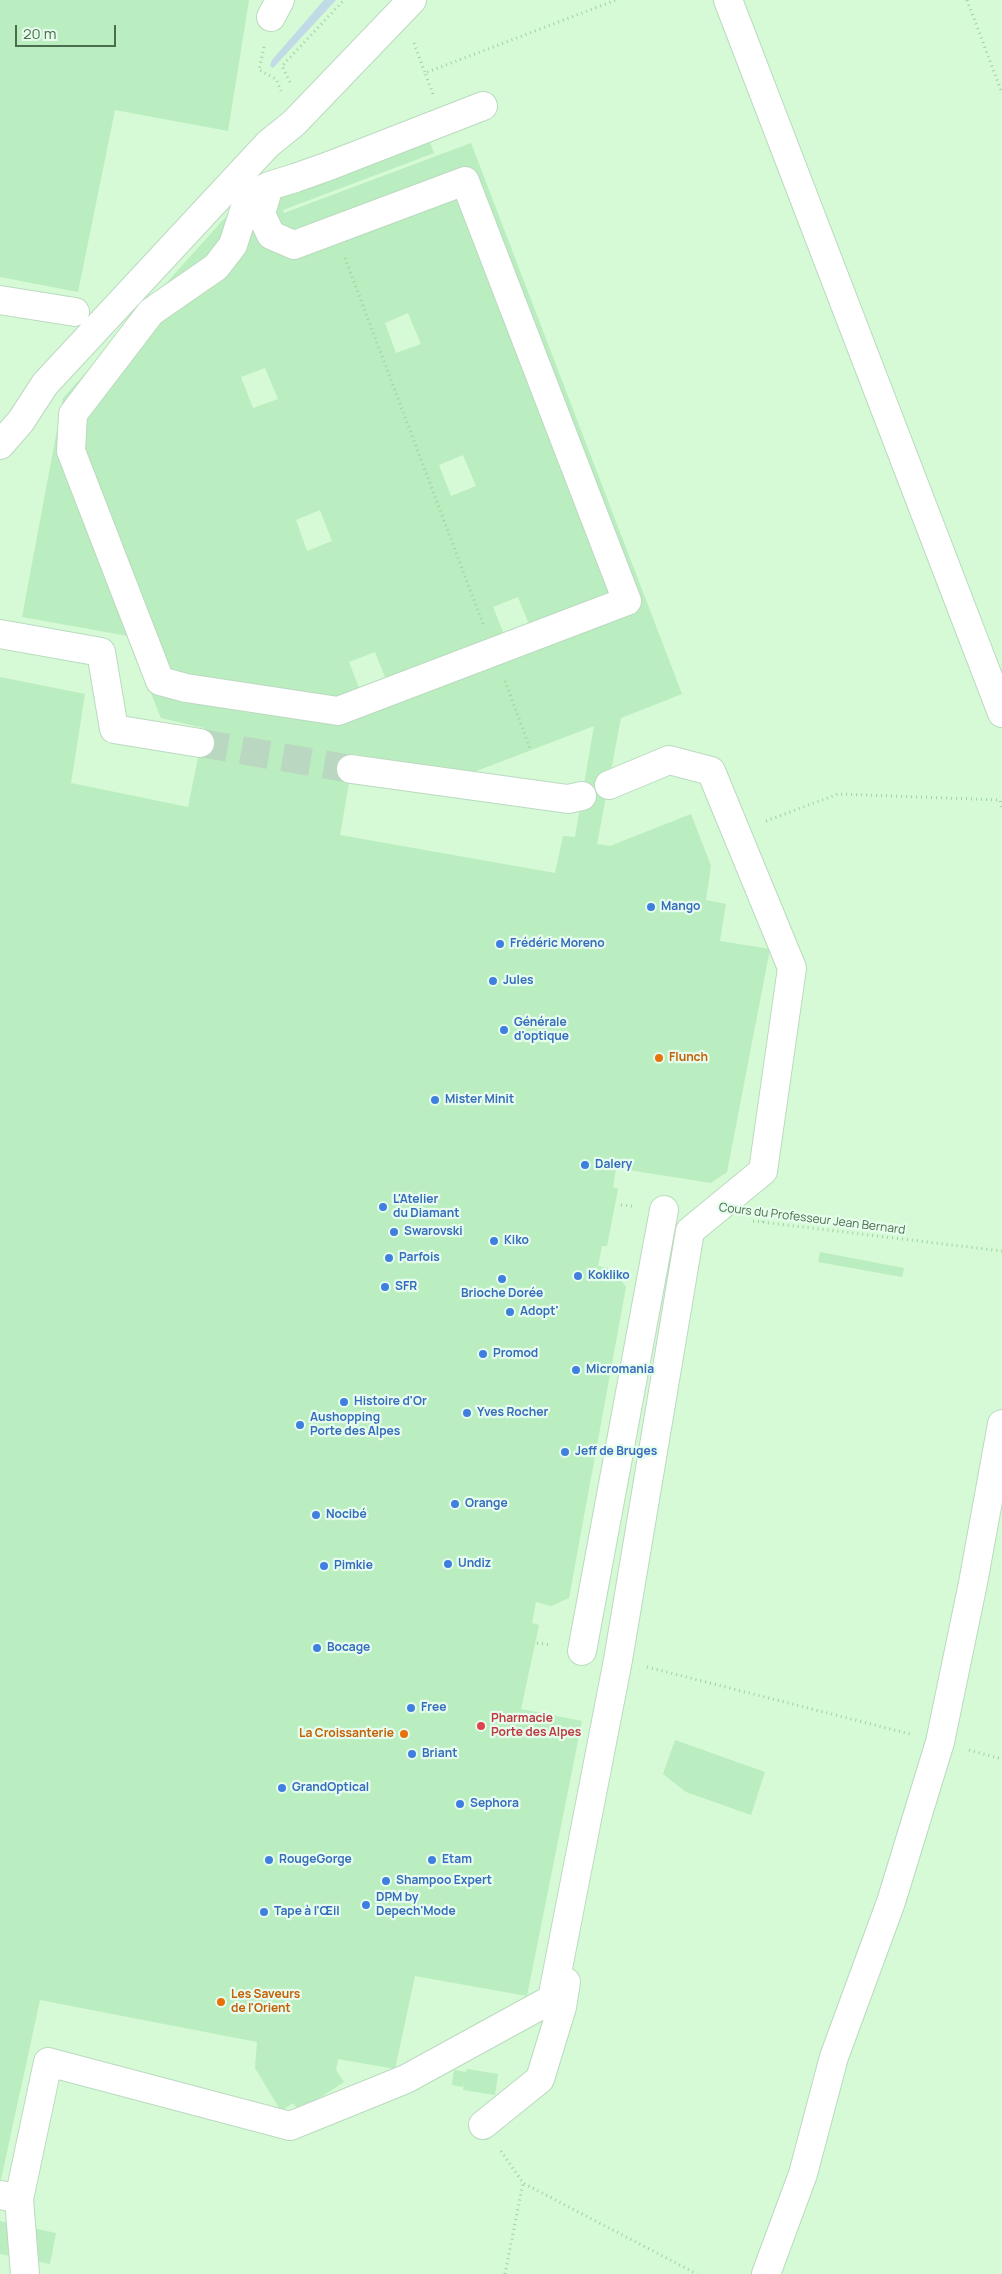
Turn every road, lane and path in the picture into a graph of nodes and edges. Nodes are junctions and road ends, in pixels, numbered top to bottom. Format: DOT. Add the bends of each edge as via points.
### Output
graph roads {
  1 [pos="344,0"];
  2 [pos="412,0"];
  3 [pos="616,0"];
  4 [pos="728,0"];
  5 [pos="967,0"];
  6 [pos="276,9"];
  7 [pos="290,82"];
  8 [pos="1002,93"];
  9 [pos="483,106"];
  10 [pos="444,120"];
  11 [pos="294,123"];
  12 [pos="270,186"];
  13 [pos="343,253"];
  14 [pos="358,295"];
  15 [pos="0,300"];
  16 [pos="75,312"];
  17 [pos="0,444"];
  18 [pos="483,622"];
  19 [pos="0,634"];
  20 [pos="494,652"];
  21 [pos="1002,713"];
  22 [pos="200,743"];
  23 [pos="531,751"];
  24 [pos="351,769"];
  25 [pos="609,785"];
  26 [pos="582,796"];
  27 [pos="1002,810"];
  28 [pos="735,833"];
  29 [pos="621,1205"];
  30 [pos="664,1210"];
  31 [pos="711,1216"];
  32 [pos="1002,1251"];
  33 [pos="1002,1424"];
  34 [pos="537,1643"];
  35 [pos="582,1651"];
  36 [pos="618,1660"];
  37 [pos="940,1742"];
  38 [pos="1002,1759"];
  39 [pos="483,2126"];
  40 [pos="523,2183"];
  41 [pos="10,2197"];
  42 [pos="25,2274"];
  43 [pos="505,2274"];
  44 [pos="697,2274"];
  45 [pos="766,2274"];
  1 -- 7 [label="path" via="282,66"];
  2 -- 11 [label="lane"];
  3 -- 10 [label="path" via="425,73"];
  4 -- 21 [label="lane"];
  5 -- 8 [label="path"];
  6 -- 11 [label="path" via="259,70 276,79"];
  9 -- 10 [label="lane"];
  10 -- 12 [label="lane, bridge"];
  11 -- 17 [label="lane" via="268,144 45,384 21,421"];
  12 -- 20 [label="lane" via="261,214 271,234 294,245 465,182 626,601"];
  12 -- 20 [label="lane" via="248,198 233,246 216,267 151,312 73,414 71,451 160,681 186,688 338,711"];
  13 -- 18 [label="path"];
  14 -- 18 [label="path"];
  15 -- 16 [label="lane"];
  18 -- 20 [label="path"];
  19 -- 22 [label="lane" via="101,652 114,729"];
  20 -- 23 [label="path"];
  24 -- 26 [label="lane" via="568,800"];
  25 -- 28 [label="lane" via="670,760 711,771"];
  27 -- 28 [label="path" via="1000,800 838,794"];
  28 -- 31 [label="lane" via="792,968 763,1171"];
  29 -- 30 [label="path"];
  30 -- 35 [label="lane"];
  31 -- 32 [label="path, Cours du Professeur Jean Bernard"];
  31 -- 36 [label="lane" via="690,1231"];
  33 -- 37 [label="lane"];
  34 -- 35 [label="path"];
  36 -- 37 [label="path"];
  36 -- 39 [label="lane" via="562,2007 540,2079"];
  36 -- 41 [label="lane" via="552,2000 406,2079 290,2126 48,2062"];
  37 -- 38 [label="path"];
  37 -- 45 [label="lane" via="891,1902 834,2057 803,2174"];
  39 -- 40 [label="path"];
  40 -- 43 [label="path"];
  40 -- 44 [label="path"];
  41 -- 42 [label="lane"];
}
